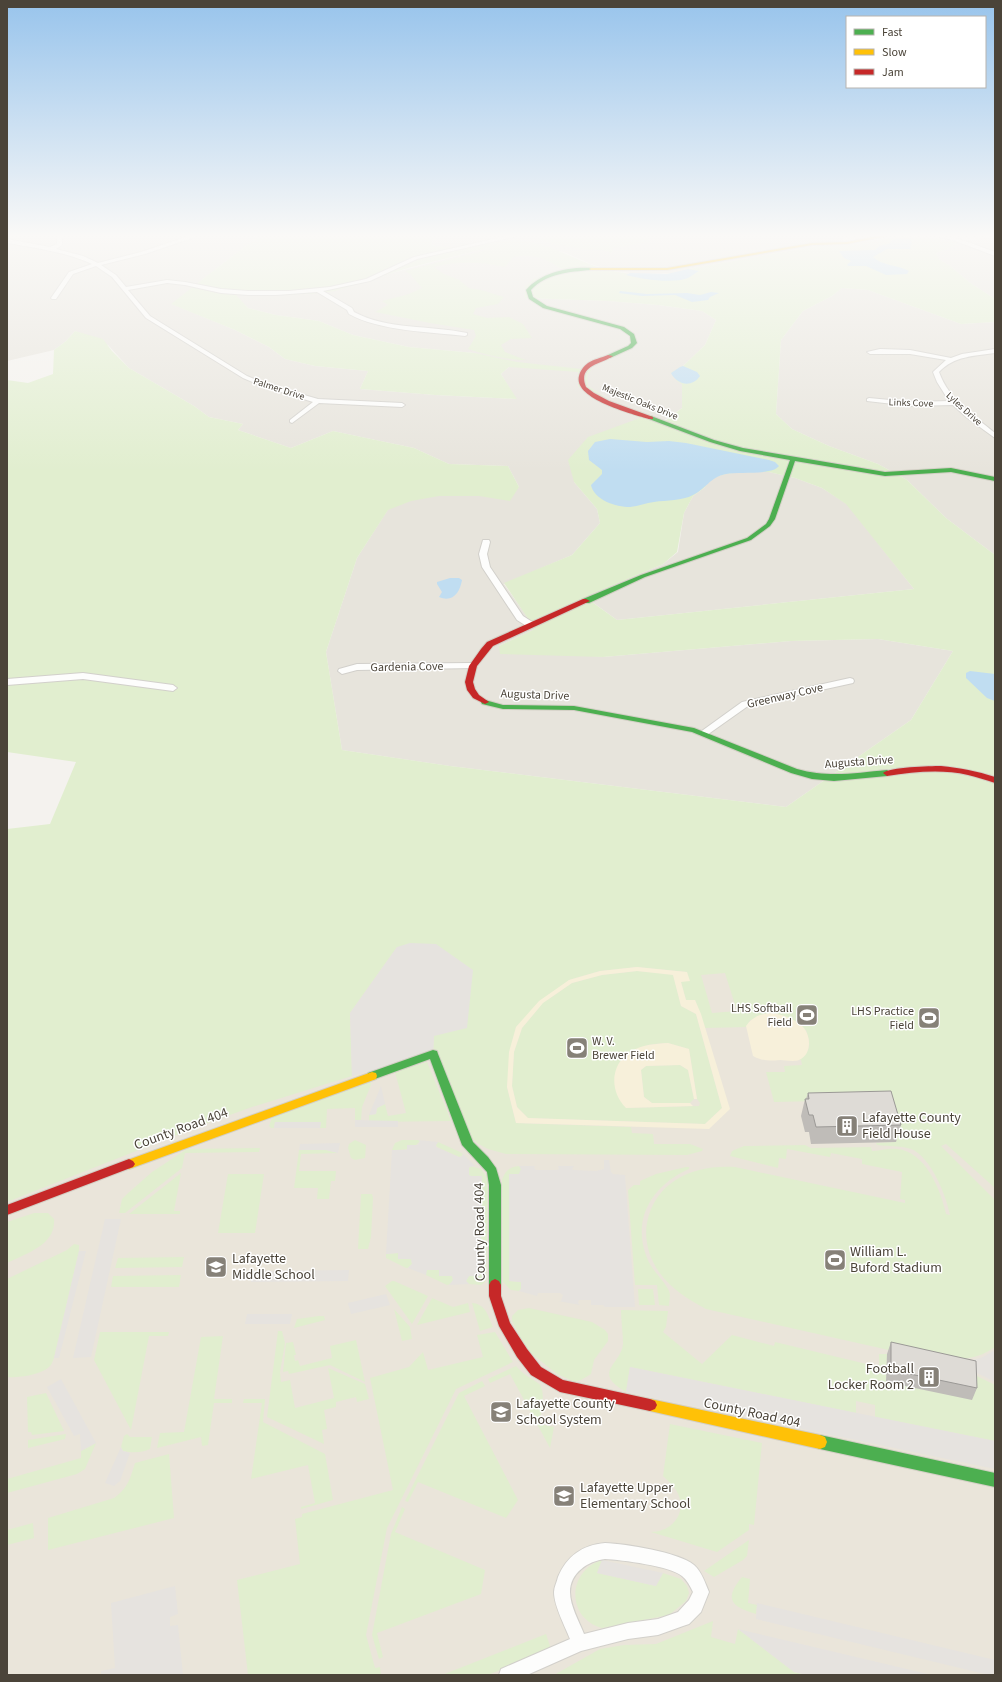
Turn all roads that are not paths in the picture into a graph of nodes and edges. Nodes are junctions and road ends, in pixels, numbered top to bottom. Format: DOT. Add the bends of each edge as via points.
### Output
graph roads {
  1 [pos="145,313"];
  2 [pos="351,313"];
  3 [pos="569,313"];
  4 [pos="464,334"];
  5 [pos="870,352"];
  6 [pos="995,352"];
  7 [pos="949,360"];
  8 [pos="869,400"];
  9 [pos="318,401"];
  10 [pos="954,403"];
  11 [pos="402,405"];
  12 [pos="292,421"];
  13 [pos="995,436"];
  14 [pos="793,459"];
  15 [pos="995,479"];
  16 [pos="486,542"];
  17 [pos="531,626"];
  18 [pos="472,666"];
  19 [pos="342,671"];
  20 [pos="850,681"];
  21 [pos="7,682"];
  22 [pos="173,688"];
  23 [pos="704,733"];
  24 [pos="995,780"];
  25 [pos="7,1210"];
  26 [pos="995,1480"];
  27 [pos="580,1643"];
  28 [pos="507,1675"];
  1 -- 9 [label="street, Palmer Drive" via="245,377"];
  2 -- 4 [label="street" via="355,317 379,322"];
  3 -- 14 [label="street, Majestic Oaks Drive" via="622,328 632,335 634,343 630,347 589,365 584,370 581,376 582,384 592,394 616,406 712,441 742,450"];
  5 -- 7 [label="street" via="901,351"];
  6 -- 7 [label="street"];
  7 -- 10 [label="street, Lyles Drive" via="936,372 942,390"];
  8 -- 10 [label="street, Links Cove" via="911,404"];
  9 -- 11 [label="street, Palmer Drive"];
  9 -- 12 [label="street"];
  10 -- 13 [label="street, Lyles Drive"];
  14 -- 15 [label="street, Majestic Oaks Drive" via="885,474 951,470"];
  14 -- 17 [label="street, Augusta Drive" via="772,519 754,535 730,546 643,576"];
  16 -- 17 [label="street" via="483,554 486,567 520,618"];
  17 -- 18 [label="street, Augusta Drive" via="490,644 481,651"];
  18 -- 19 [label="street, Gardenia Cove" via="357,667"];
  18 -- 23 [label="street, Augusta Drive" via="469,689 483,702 495,706 588,710"];
  20 -- 23 [label="street, Greenway Cove" via="745,704"];
  21 -- 22 [label="street" via="83,676"];
  23 -- 24 [label="street, Augusta Drive" via="812,776 836,778 942,768"];
  25 -- 26 [label="street, County Road 404" via="199,1137 433,1054 468,1145 492,1171 495,1185 495,1296 506,1326 536,1371 560,1386"];
  27 -- 27 [label="street" via="628,1631 658,1627 683,1618 695,1606 701,1592 695,1579 685,1568 614,1550 584,1555 566,1577 562,1593"];
  27 -- 28 [label="street"];
}
